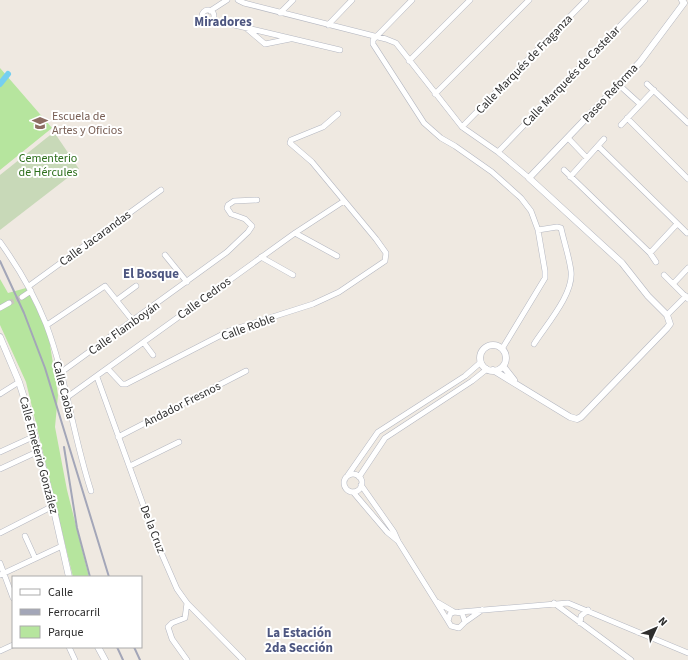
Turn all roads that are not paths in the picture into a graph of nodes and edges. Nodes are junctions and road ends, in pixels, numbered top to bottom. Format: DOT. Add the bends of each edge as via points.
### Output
graph roads {
  1 [pos="227,0"];
  2 [pos="238,0"];
  3 [pos="293,0"];
  4 [pos="352,0"];
  5 [pos="412,0"];
  6 [pos="470,0"];
  7 [pos="529,0"];
  8 [pos="586,0"];
  9 [pos="645,0"];
  10 [pos="685,3"];
  11 [pos="210,11"];
  12 [pos="280,13"];
  13 [pos="213,20"];
  14 [pos="328,25"];
  15 [pos="244,26"];
  16 [pos="376,36"];
  17 [pos="291,38"];
  18 [pos="340,50"];
  19 [pos="409,61"];
  20 [pos="647,84"];
  21 [pos="619,85"];
  22 [pos="654,90"];
  23 [pos="435,94"];
  24 [pos="640,104"];
  25 [pos="338,114"];
  26 [pos="627,118"];
  27 [pos="688,123"];
  28 [pos="620,125"];
  29 [pos="462,127"];
  30 [pos="568,138"];
  31 [pos="604,139"];
  32 [pos="598,146"];
  33 [pos="498,152"];
  34 [pos="587,158"];
  35 [pos="564,170"];
  36 [pos="570,176"];
  37 [pos="529,178"];
  38 [pos="688,179"];
  39 [pos="161,190"];
  40 [pos="257,200"];
  41 [pos="344,201"];
  42 [pos="677,224"];
  43 [pos="538,230"];
  44 [pos="295,233"];
  45 [pos="687,233"];
  46 [pos="0,242"];
  47 [pos="650,253"];
  48 [pos="166,255"];
  49 [pos="337,256"];
  50 [pos="261,257"];
  51 [pos="656,262"];
  52 [pos="688,268"];
  53 [pos="293,275"];
  54 [pos="664,275"];
  55 [pos="187,282"];
  56 [pos="673,284"];
  57 [pos="136,286"];
  58 [pos="30,288"];
  59 [pos="22,297"];
  60 [pos="687,297"];
  61 [pos="117,300"];
  62 [pos="9,303"];
  63 [pos="0,308"];
  64 [pos="667,316"];
  65 [pos="133,321"];
  66 [pos="46,325"];
  67 [pos="0,337"];
  68 [pos="144,343"];
  69 [pos="534,344"];
  70 [pos="502,349"];
  71 [pos="153,355"];
  72 [pos="481,362"];
  73 [pos="503,366"];
  74 [pos="108,369"];
  75 [pos="490,370"];
  76 [pos="246,371"];
  77 [pos="60,373"];
  78 [pos="97,377"];
  79 [pos="19,382"];
  80 [pos="516,383"];
  81 [pos="0,394"];
  82 [pos="66,398"];
  83 [pos="35,436"];
  84 [pos="118,437"];
  85 [pos="179,442"];
  86 [pos="39,451"];
  87 [pos="0,452"];
  88 [pos="130,466"];
  89 [pos="0,469"];
  90 [pos="348,475"];
  91 [pos="359,476"];
  92 [pos="361,485"];
  93 [pos="91,491"];
  94 [pos="353,492"];
  95 [pos="53,506"];
  96 [pos="0,533"];
  97 [pos="25,536"];
  98 [pos="398,541"];
  99 [pos="62,546"];
  100 [pos="35,558"];
  101 [pos="0,563"];
  102 [pos="2,574"];
  103 [pos="70,576"];
  104 [pos="12,596"];
  105 [pos="436,602"];
  106 [pos="187,603"];
  107 [pos="554,603"];
  108 [pos="482,610"];
  109 [pos="588,610"];
  110 [pos="454,612"];
  111 [pos="460,612"];
  112 [pos="448,621"];
  113 [pos="465,622"];
  114 [pos="580,623"];
  115 [pos="12,645"];
  116 [pos="69,648"];
  117 [pos="99,648"];
  118 [pos="0,651"];
  119 [pos="688,653"];
  120 [pos="75,660"];
  121 [pos="105,660"];
  122 [pos="187,660"];
  123 [pos="243,660"];
  124 [pos="631,660"];
  1 -- 11 [label="street"];
  2 -- 12 [label="street"];
  3 -- 12 [label="street"];
  4 -- 14 [label="street"];
  5 -- 16 [label="street"];
  6 -- 19 [label="street"];
  7 -- 23 [label="street"];
  8 -- 29 [label="street, Calle Marqués de Fraganza"];
  9 -- 33 [label="street, Calle Marqueés de Castelar"];
  10 -- 21 [label="street, Paseo Reforma" via="654,45"];
  11 -- 13 [label="street" via="214,16"];
  11 -- 13 [label="street" via="204,12 202,17 205,22"];
  12 -- 14 [label="street"];
  13 -- 15 [label="street"];
  14 -- 16 [label="street"];
  15 -- 17 [label="street"];
  15 -- 17 [label="street" via="265,44"];
  16 -- 19 [label="street" via="396,43"];
  16 -- 43 [label="street" via="373,44 424,123 441,138 492,172 521,198 531,211"];
  17 -- 18 [label="street"];
  19 -- 23 [label="street"];
  20 -- 22 [label="street"];
  21 -- 24 [label="street"];
  21 -- 30 [label="street, Paseo Reforma"];
  22 -- 24 [label="street"];
  22 -- 27 [label="street"];
  23 -- 29 [label="street"];
  24 -- 26 [label="street"];
  25 -- 41 [label="street" via="327,125 290,141 312,162"];
  26 -- 28 [label="street"];
  26 -- 38 [label="street"];
  29 -- 33 [label="street"];
  30 -- 34 [label="street"];
  30 -- 37 [label="street, Paseo Reforma"];
  31 -- 32 [label="street"];
  32 -- 34 [label="street"];
  32 -- 42 [label="street"];
  33 -- 37 [label="street"];
  34 -- 36 [label="street"];
  35 -- 36 [label="street"];
  36 -- 47 [label="street"];
  37 -- 64 [label="street" via="622,263"];
  39 -- 58 [label="street, Calle Jacarandas"];
  40 -- 55 [label="street, Calle Flamboyán" via="234,201 228,205 231,214 252,226 218,260"];
  41 -- 44 [label="street, Calle Cedros"];
  41 -- 74 [label="street, Calle Roble" via="386,253 385,261 339,292 295,311 229,332 126,384 118,382"];
  42 -- 45 [label="street"];
  42 -- 47 [label="street"];
  43 -- 69 [label="street" via="561,228 571,271 567,294"];
  43 -- 70 [label="street" via="545,278"];
  44 -- 49 [label="street"];
  44 -- 50 [label="street, Calle Cedros"];
  46 -- 58 [label="street, Calle Caoba"];
  47 -- 51 [label="street"];
  48 -- 55 [label="street"];
  50 -- 53 [label="street"];
  50 -- 68 [label="street, Calle Cedros"];
  52 -- 56 [label="street"];
  54 -- 56 [label="street"];
  55 -- 65 [label="street, Calle Flamboyán"];
  56 -- 60 [label="street"];
  57 -- 61 [label="street"];
  58 -- 59 [label="street, Calle Jacarandas"];
  58 -- 66 [label="street, Calle Caoba"];
  60 -- 64 [label="street"];
  61 -- 65 [label="street"];
  61 -- 66 [label="street" via="107,288 101,287"];
  62 -- 63 [label="street"];
  64 -- 80 [label="street" via="670,324 667,328 582,417 570,417"];
  65 -- 77 [label="street, Calle Flamboyán"];
  66 -- 77 [label="street, Calle Caoba"];
  67 -- 79 [label="street, Calle Emeterio González"];
  68 -- 71 [label="street"];
  68 -- 74 [label="street, Calle Cedros"];
  70 -- 72 [label="street" via="497,345 490,345 484,349"];
  70 -- 73 [label="street" via="506,354"];
  72 -- 75 [label="street"];
  72 -- 90 [label="street" via="465,376 378,432"];
  73 -- 75 [label="street"];
  73 -- 80 [label="street"];
  74 -- 78 [label="street, Calle Cedros"];
  75 -- 80 [label="street"];
  75 -- 91 [label="street" via="385,438"];
  76 -- 84 [label="street, Andador Fresnos"];
  77 -- 82 [label="street, Calle Caoba"];
  78 -- 82 [label="street, Calle Cedros"];
  78 -- 84 [label="street, De la Cruz"];
  79 -- 81 [label="street"];
  79 -- 83 [label="street, Calle Emeterio González"];
  82 -- 93 [label="street, Calle Caoba"];
  83 -- 86 [label="street, Calle Emeterio González"];
  83 -- 87 [label="street"];
  84 -- 88 [label="street, De la Cruz"];
  85 -- 88 [label="street"];
  86 -- 89 [label="street"];
  86 -- 95 [label="street, Calle Emeterio González"];
  88 -- 106 [label="street, De la Cruz" via="157,543 177,589"];
  90 -- 91 [label="street"];
  90 -- 94 [label="street" via="344,483 348,491"];
  91 -- 92 [label="street"];
  92 -- 94 [label="street"];
  92 -- 98 [label="street"];
  94 -- 98 [label="street" via="387,532"];
  95 -- 96 [label="street"];
  95 -- 99 [label="street, Calle Emeterio González"];
  97 -- 100 [label="street"];
  98 -- 105 [label="street"];
  99 -- 100 [label="street"];
  99 -- 103 [label="street, Calle Emeterio González"];
  100 -- 102 [label="street"];
  101 -- 102 [label="street"];
  102 -- 104 [label="street"];
  105 -- 110 [label="street"];
  105 -- 112 [label="street"];
  106 -- 122 [label="street" via="186,618 168,627 172,639"];
  106 -- 123 [label="street, De la Cruz"];
  107 -- 108 [label="street"];
  107 -- 109 [label="street" via="568,603"];
  107 -- 114 [label="street"];
  108 -- 111 [label="street"];
  108 -- 113 [label="street"];
  109 -- 114 [label="street" via="581,616"];
  109 -- 119 [label="street"];
  110 -- 111 [label="street"];
  110 -- 112 [label="street" via="450,614"];
  111 -- 113 [label="street"];
  112 -- 113 [label="street" via="456,629 462,627"];
  114 -- 124 [label="street"];
  115 -- 118 [label="street"];
  116 -- 120 [label="street"];
  117 -- 121 [label="street"];
}
